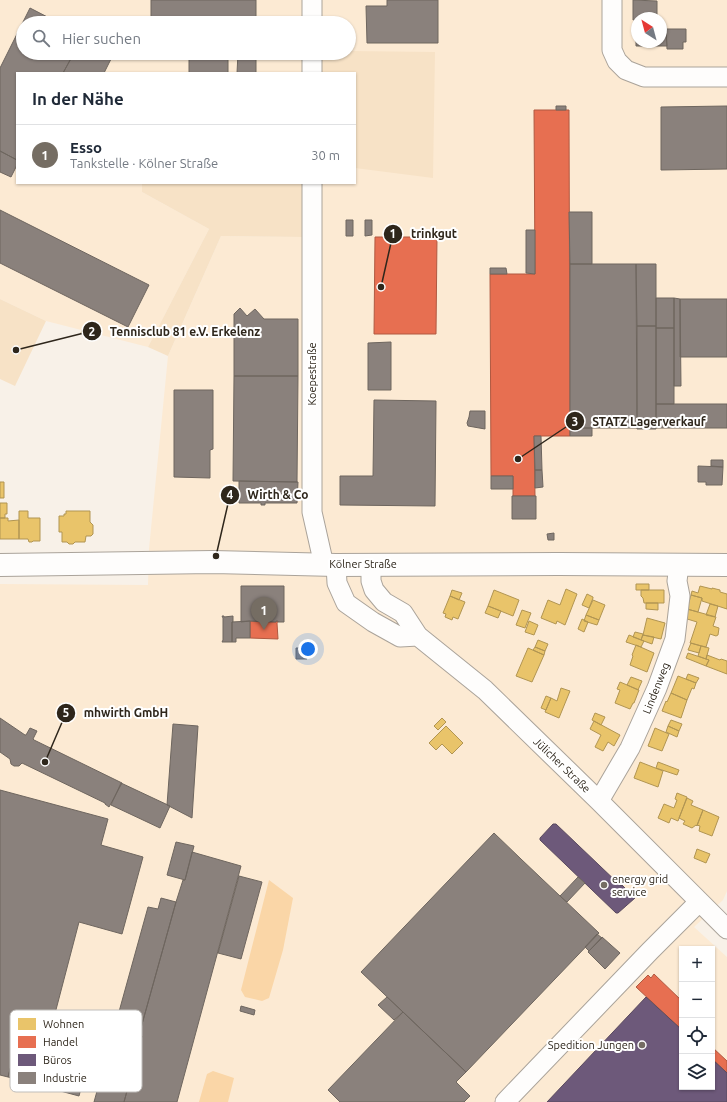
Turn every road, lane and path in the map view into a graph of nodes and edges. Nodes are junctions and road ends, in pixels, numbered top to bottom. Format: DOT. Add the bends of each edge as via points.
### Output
graph roads {
  1 [pos="312,0"];
  2 [pos="612,0"];
  3 [pos="312,16"];
  4 [pos="312,60"];
  5 [pos="312,72"];
  6 [pos="727,77"];
  7 [pos="312,184"];
  8 [pos="371,564"];
  9 [pos="0,565"];
  10 [pos="330,565"];
  11 [pos="678,565"];
  12 [pos="727,565"];
  13 [pos="418,636"];
  14 [pos="599,801"];
  15 [pos="699,902"];
  16 [pos="727,929"];
  17 [pos="505,1102"];
  1 -- 3 [label="street"];
  2 -- 6 [label="street" via="612,50 617,61 626,70 644,77"];
  4 -- 5 [label="street"];
  7 -- 10 [label="street, Koepestraße" via="312,512"];
  8 -- 10 [label="main road, Kölner Straße"];
  8 -- 11 [label="main road, Kölner Straße"];
  8 -- 13 [label="street, Jülicher Straße" via="374,590 384,602 403,613"];
  9 -- 10 [label="main road, Kölner Straße" via="213,562"];
  10 -- 13 [label="street" via="346,603 400,637"];
  11 -- 12 [label="main road, Kölner Straße"];
  11 -- 14 [label="street, Lindenweg" via="677,581 680,596 675,639 657,688 630,748"];
  13 -- 14 [label="street, Jülicher Straße" via="485,690"];
  14 -- 15 [label="street, Jülicher Straße"];
  15 -- 16 [label="street, Jülicher Straße"];
  15 -- 17 [label="street"];
}
